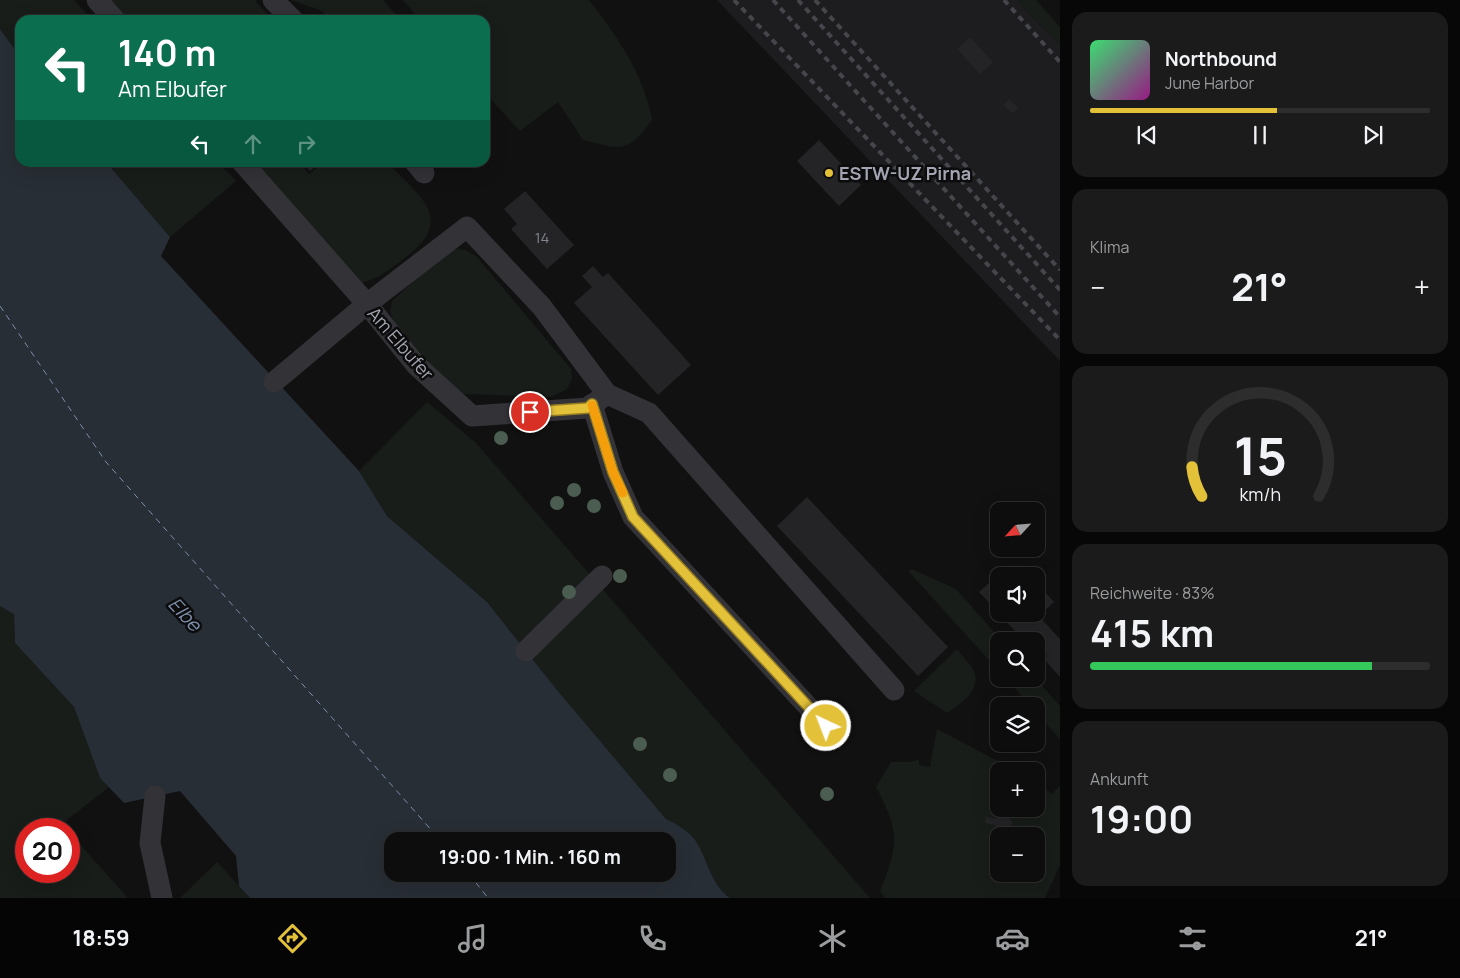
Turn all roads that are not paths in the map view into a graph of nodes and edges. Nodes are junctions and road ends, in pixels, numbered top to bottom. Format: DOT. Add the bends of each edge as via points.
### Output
graph roads {
  1 [pos="97,0"];
  2 [pos="273,0"];
  3 [pos="110,15"];
  4 [pos="288,15"];
  5 [pos="246,167"];
  6 [pos="367,304"];
  7 [pos="274,382"];
  8 [pos="600,399"];
  9 [pos="602,576"];
  10 [pos="526,651"];
  11 [pos="894,690"];
  12 [pos="826,726"];
  13 [pos="155,796"];
  14 [pos="162,898"];
  1 -- 3 [label="lane"];
  2 -- 4 [label="lane"];
  5 -- 6 [label="lane, Am Elbufer"];
  6 -- 7 [label="lane"];
  6 -- 8 [label="lane, Am Elbufer" via="416,365 472,416 588,408"];
  6 -- 8 [label="lane" via="467,226 542,307"];
  8 -- 11 [label="lane" via="649,413"];
  8 -- 12 [label="lane" via="613,472 633,517"];
  9 -- 10 [label="lane"];
  13 -- 14 [label="lane" via="150,843"];
}
